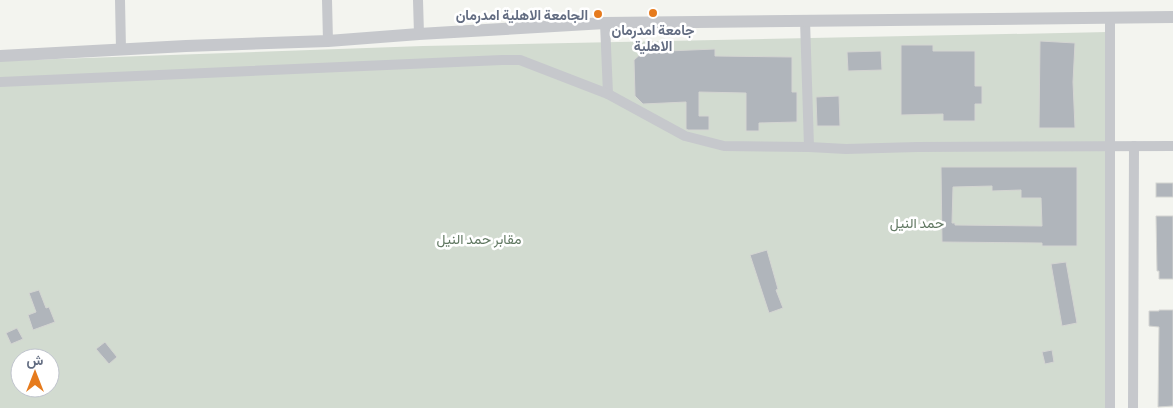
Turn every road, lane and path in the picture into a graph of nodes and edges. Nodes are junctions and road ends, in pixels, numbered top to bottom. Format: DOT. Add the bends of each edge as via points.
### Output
graph roads {
  1 [pos="120,0"];
  2 [pos="327,0"];
  3 [pos="418,0"];
  4 [pos="1173,17"];
  5 [pos="1110,19"];
  6 [pos="805,20"];
  7 [pos="606,23"];
  8 [pos="419,34"];
  9 [pos="328,41"];
  10 [pos="121,49"];
  11 [pos="0,56"];
  12 [pos="0,82"];
  13 [pos="608,94"];
  14 [pos="1110,146"];
  15 [pos="1134,146"];
  16 [pos="1173,146"];
  17 [pos="809,147"];
  18 [pos="1110,408"];
  19 [pos="1134,408"];
  1 -- 10 [label="street"];
  2 -- 9 [label="street"];
  3 -- 8 [label="street"];
  4 -- 5 [label="street"];
  5 -- 6 [label="street"];
  5 -- 14 [label="street"];
  6 -- 7 [label="street"];
  6 -- 17 [label="street"];
  7 -- 8 [label="street"];
  7 -- 13 [label="street"];
  8 -- 9 [label="street"];
  9 -- 10 [label="street"];
  10 -- 11 [label="street"];
  12 -- 13 [label="street" via="520,60"];
  13 -- 17 [label="street" via="698,141 724,146"];
  14 -- 15 [label="street"];
  14 -- 17 [label="street"];
  14 -- 18 [label="street"];
  15 -- 16 [label="street"];
  15 -- 19 [label="street"];
}
